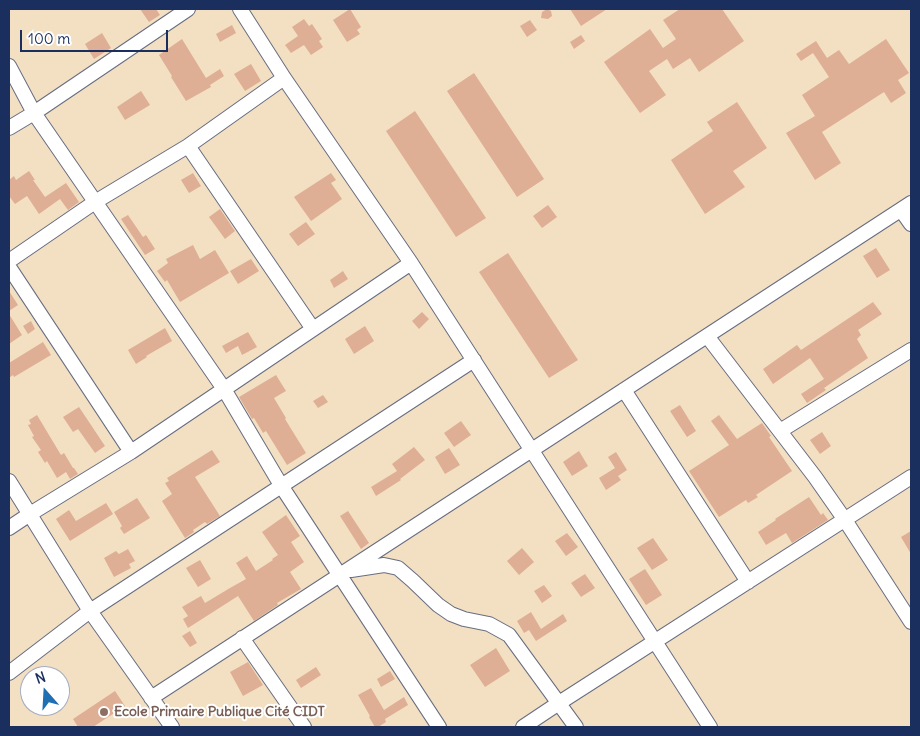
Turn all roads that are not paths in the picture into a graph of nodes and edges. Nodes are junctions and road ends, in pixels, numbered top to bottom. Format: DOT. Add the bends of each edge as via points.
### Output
graph roads {
  1 [pos="188,9"];
  2 [pos="240,9"];
  3 [pos="9,66"];
  4 [pos="284,78"];
  5 [pos="34,112"];
  6 [pos="9,128"];
  7 [pos="188,146"];
  8 [pos="95,202"];
  9 [pos="906,206"];
  10 [pos="911,224"];
  11 [pos="9,261"];
  12 [pos="410,263"];
  13 [pos="9,267"];
  14 [pos="313,329"];
  15 [pos="707,336"];
  16 [pos="911,350"];
  17 [pos="474,360"];
  18 [pos="224,389"];
  19 [pos="624,390"];
  20 [pos="780,432"];
  21 [pos="532,450"];
  22 [pos="131,452"];
  23 [pos="911,477"];
  24 [pos="9,481"];
  25 [pos="282,487"];
  26 [pos="30,514"];
  27 [pos="845,520"];
  28 [pos="9,528"];
  29 [pos="344,572"];
  30 [pos="748,582"];
  31 [pos="90,611"];
  32 [pos="911,622"];
  33 [pos="242,638"];
  34 [pos="655,642"];
  35 [pos="9,673"];
  36 [pos="151,698"];
  37 [pos="559,703"];
  38 [pos="172,727"];
  39 [pos="304,727"];
  40 [pos="440,727"];
  41 [pos="523,727"];
  42 [pos="576,727"];
  43 [pos="710,727"];
  1 -- 5 [label="street"];
  2 -- 4 [label="street"];
  3 -- 5 [label="street"];
  4 -- 7 [label="street"];
  4 -- 12 [label="street"];
  5 -- 6 [label="street"];
  5 -- 8 [label="street"];
  7 -- 8 [label="street"];
  7 -- 14 [label="street"];
  8 -- 11 [label="street"];
  8 -- 18 [label="street"];
  9 -- 10 [label="street"];
  9 -- 15 [label="street"];
  12 -- 14 [label="street"];
  12 -- 17 [label="street"];
  13 -- 22 [label="street"];
  14 -- 18 [label="street"];
  15 -- 19 [label="street"];
  15 -- 20 [label="street"];
  16 -- 20 [label="street"];
  17 -- 21 [label="street"];
  17 -- 25 [label="street"];
  18 -- 22 [label="street"];
  18 -- 25 [label="street"];
  19 -- 21 [label="street"];
  19 -- 30 [label="street"];
  20 -- 27 [label="street"];
  21 -- 29 [label="street"];
  21 -- 34 [label="street"];
  22 -- 26 [label="street"];
  23 -- 27 [label="street"];
  24 -- 26 [label="street"];
  25 -- 29 [label="street"];
  25 -- 31 [label="street"];
  26 -- 28 [label="street"];
  26 -- 31 [label="street"];
  27 -- 30 [label="street"];
  27 -- 32 [label="street"];
  29 -- 33 [label="street"];
  29 -- 37 [label="street" via="384,565 398,568 450,614 499,628 509,635"];
  29 -- 40 [label="street"];
  30 -- 34 [label="street"];
  31 -- 35 [label="street"];
  31 -- 36 [label="street"];
  33 -- 36 [label="street"];
  33 -- 39 [label="street"];
  34 -- 37 [label="street"];
  34 -- 43 [label="street"];
  36 -- 38 [label="street"];
  37 -- 41 [label="street"];
  37 -- 42 [label="street"];
}
